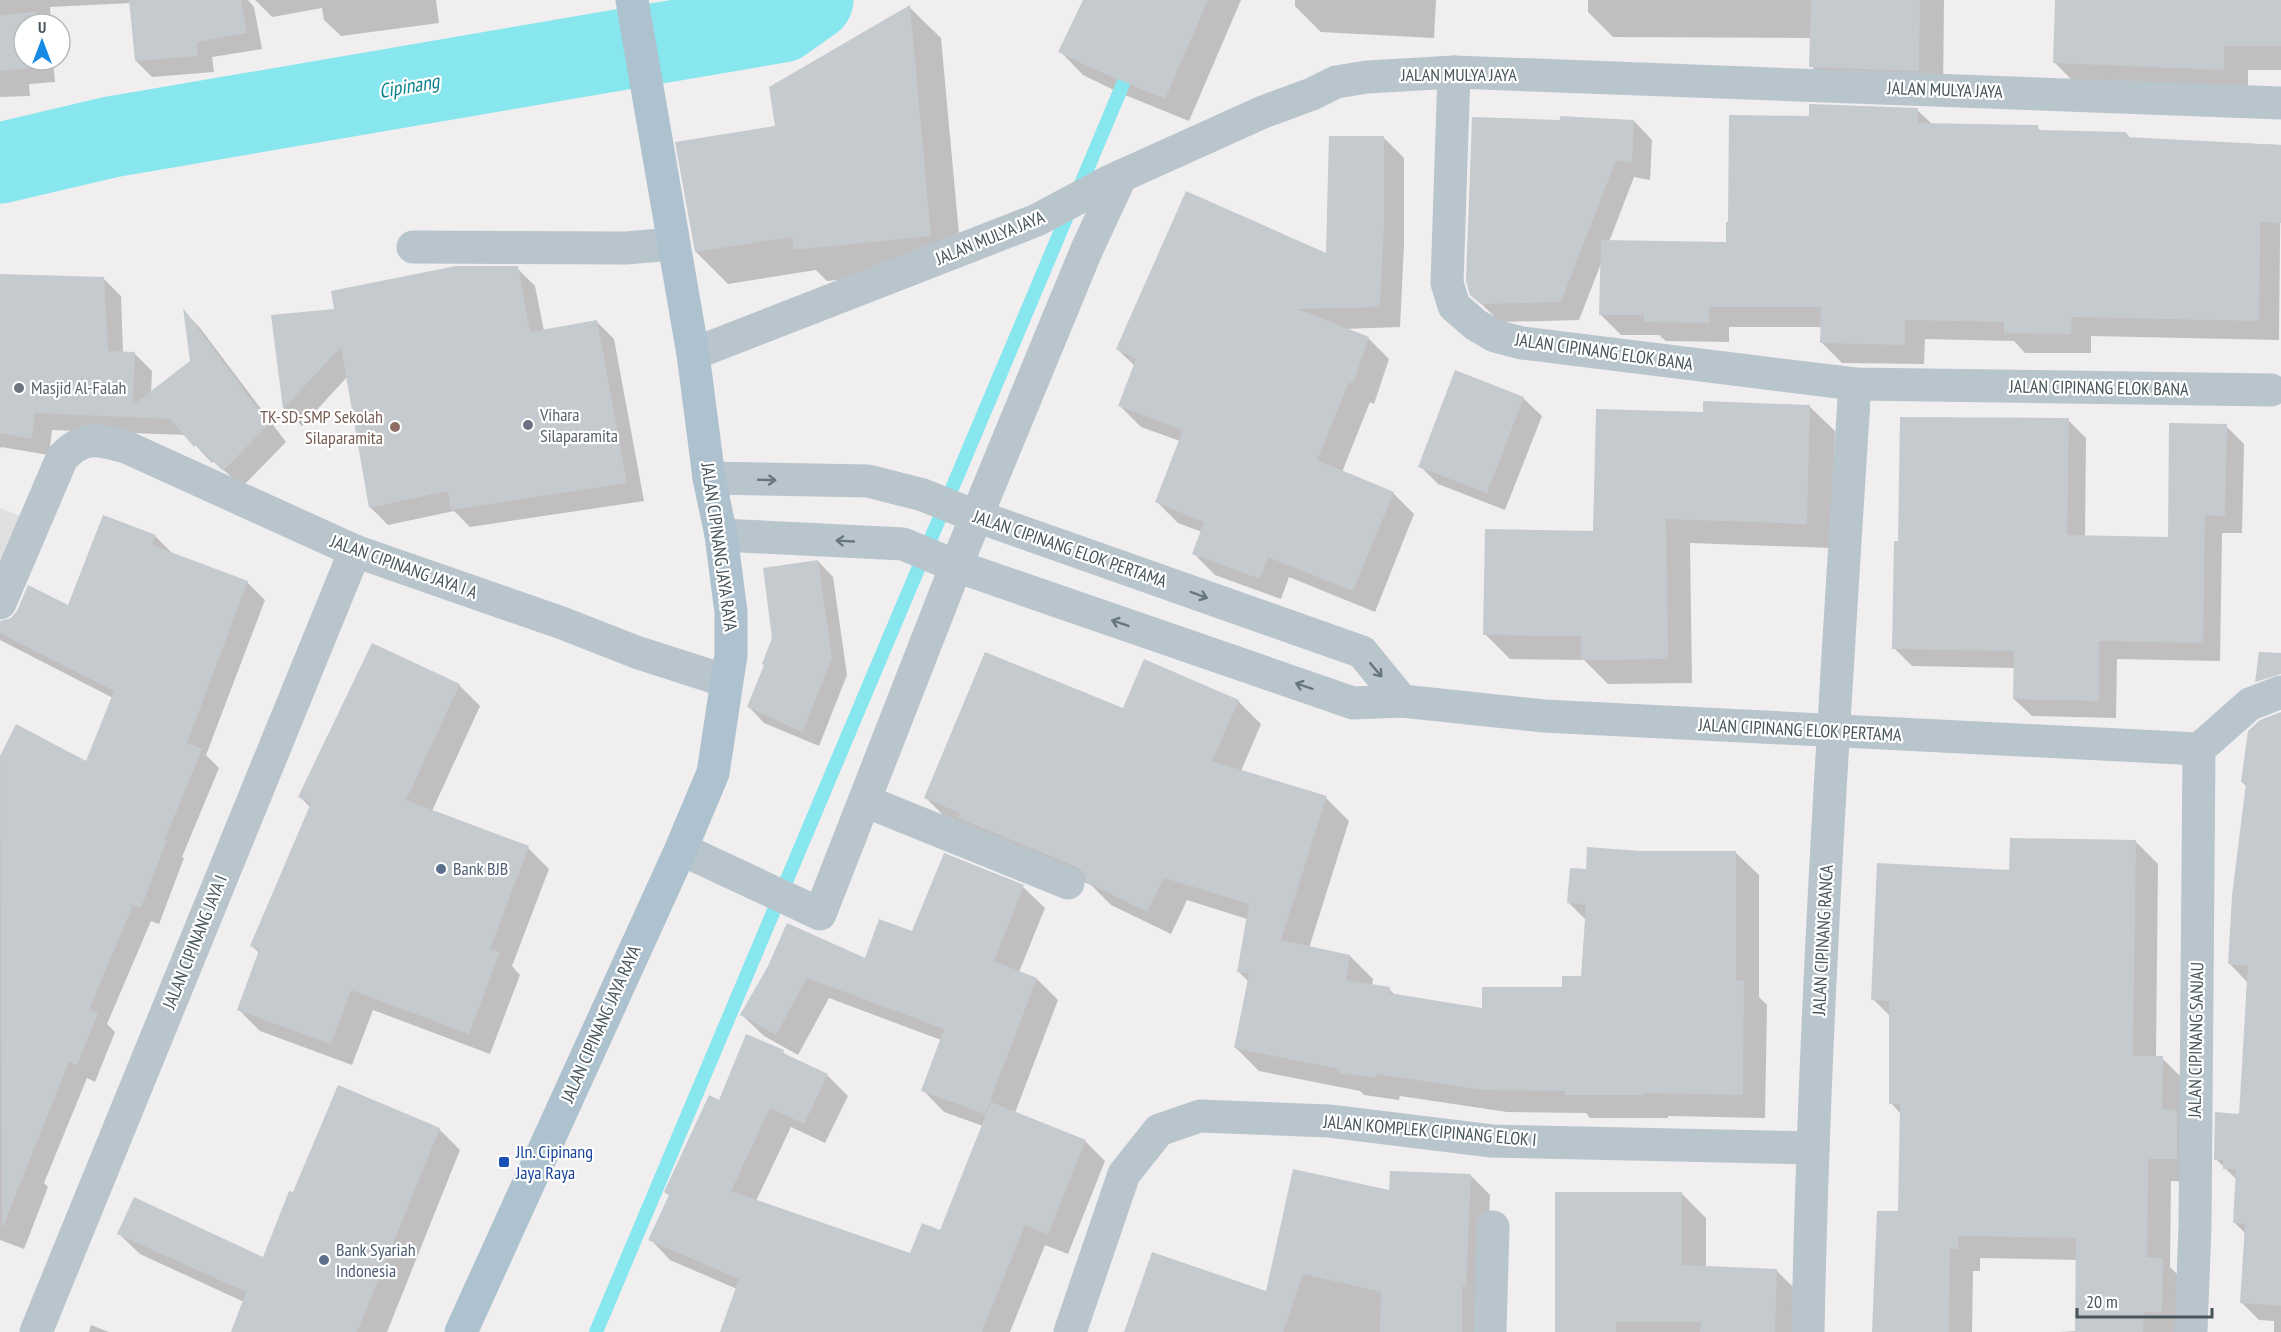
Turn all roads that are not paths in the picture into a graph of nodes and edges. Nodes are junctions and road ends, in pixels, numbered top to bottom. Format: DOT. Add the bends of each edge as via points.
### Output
graph roads {
  1 [pos="632,0"];
  2 [pos="1454,72"];
  3 [pos="2281,103"];
  4 [pos="1115,179"];
  5 [pos="673,244"];
  6 [pos="413,247"];
  7 [pos="693,354"];
  8 [pos="1855,384"];
  9 [pos="2271,390"];
  10 [pos="709,478"];
  11 [pos="971,514"];
  12 [pos="721,535"];
  13 [pos="354,551"];
  14 [pos="950,563"];
  15 [pos="0,603"];
  16 [pos="726,681"];
  17 [pos="2281,692"];
  18 [pos="1402,701"];
  19 [pos="1833,732"];
  20 [pos="2199,749"];
  21 [pos="865,801"];
  22 [pos="681,849"];
  23 [pos="1068,883"];
  24 [pos="1813,1148"];
  25 [pos="1493,1227"];
  26 [pos="36,1332"];
  27 [pos="461,1332"];
  28 [pos="1070,1332"];
  29 [pos="1490,1332"];
  30 [pos="1808,1332"];
  31 [pos="2191,1332"];
  1 -- 5 [label="main road, JALAN CIPINANG JAYA RAYA"];
  2 -- 3 [label="street, JALAN MULYA JAYA"];
  2 -- 4 [label="street, JALAN MULYA JAYA" via="1336,82"];
  2 -- 8 [label="street, JALAN CIPINANG ELOK BANA" via="1447,283 1454,306 1476,325 1522,344"];
  4 -- 7 [label="street, JALAN MULYA JAYA" via="1038,220"];
  4 -- 11 [label="street"];
  5 -- 6 [label="street" via="626,248"];
  5 -- 7 [label="main road, JALAN CIPINANG JAYA RAYA"];
  7 -- 10 [label="main road, JALAN CIPINANG JAYA RAYA"];
  8 -- 9 [label="street, JALAN CIPINANG ELOK BANA"];
  8 -- 19 [label="street"];
  10 -- 11 [label="street, JALAN CIPINANG ELOK PERTAMA, one-way" via="868,481 923,495"];
  10 -- 12 [label="main road, JALAN CIPINANG JAYA RAYA"];
  11 -- 14 [label="street"];
  11 -- 18 [label="street, JALAN CIPINANG ELOK PERTAMA, one-way" via="1362,652"];
  14 -- 12 [label="street, JALAN CIPINANG ELOK PERTAMA, one-way" via="903,544"];
  12 -- 16 [label="main road, JALAN CIPINANG JAYA RAYA" via="731,612 731,655"];
  13 -- 15 [label="street, JALAN CIPINANG JAYA I A" via="126,447 88,441 74,445 62,458"];
  13 -- 16 [label="street, JALAN CIPINANG JAYA I A"];
  13 -- 26 [label="street, JALAN CIPINANG JAYA I"];
  18 -- 14 [label="street, JALAN CIPINANG ELOK PERTAMA, one-way" via="1353,703"];
  14 -- 21 [label="street"];
  16 -- 22 [label="main road, JALAN CIPINANG JAYA RAYA" via="713,773"];
  17 -- 20 [label="street" via="2250,704"];
  18 -- 19 [label="street, JALAN CIPINANG ELOK PERTAMA" via="1544,716"];
  19 -- 20 [label="street, JALAN CIPINANG ELOK PERTAMA"];
  19 -- 24 [label="street, JALAN CIPINANG RANCA"];
  20 -- 31 [label="street, JALAN CIPINANG SANJAU"];
  21 -- 22 [label="street" via="820,914"];
  21 -- 23 [label="street"];
  22 -- 27 [label="main road, JALAN CIPINANG JAYA RAYA"];
  24 -- 28 [label="street, JALAN KOMPLEK CIPINANG ELOK I" via="1492,1141 1329,1121 1200,1116 1159,1130 1124,1174"];
  24 -- 30 [label="street"];
  25 -- 29 [label="street"];
}
